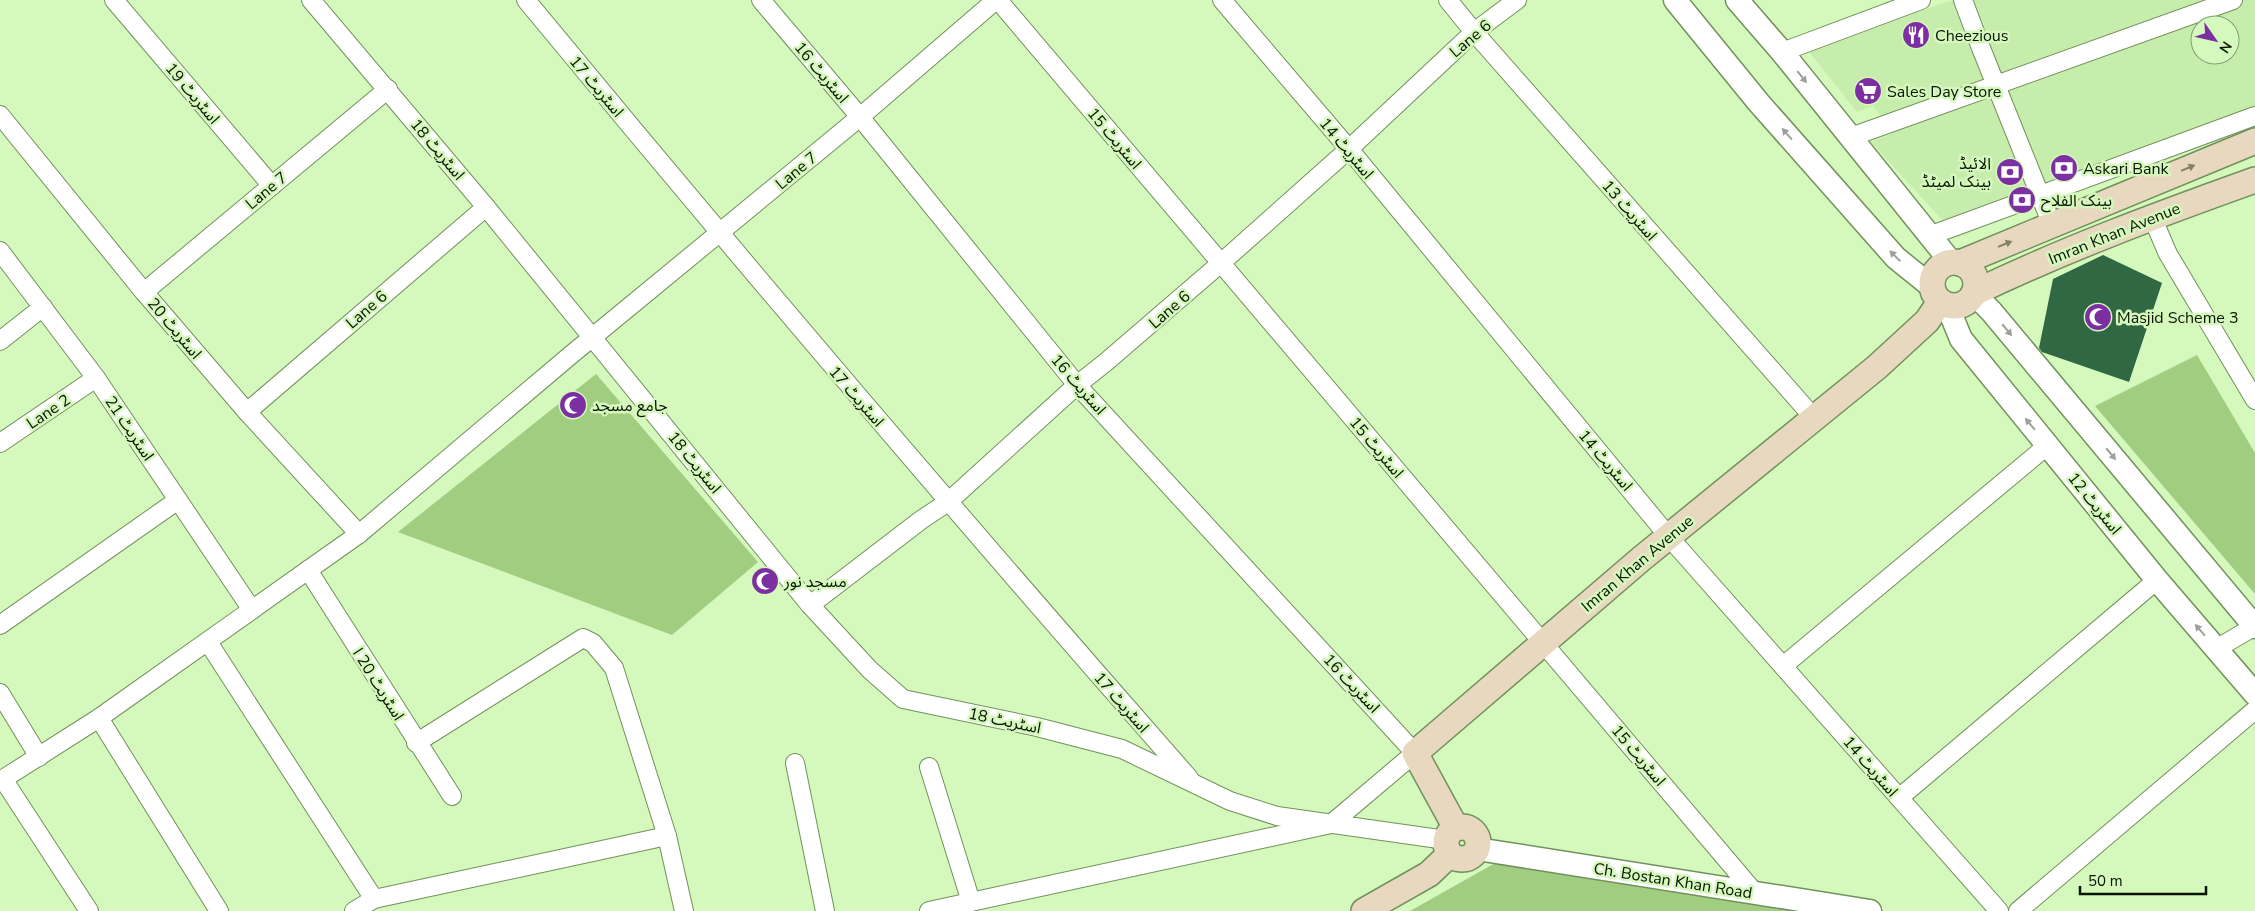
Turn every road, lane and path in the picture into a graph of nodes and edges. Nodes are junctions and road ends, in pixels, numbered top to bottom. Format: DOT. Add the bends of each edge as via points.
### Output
graph roads {
  1 [pos="114,0"];
  2 [pos="311,0"];
  3 [pos="526,0"];
  4 [pos="761,0"];
  5 [pos="997,0"];
  6 [pos="1222,0"];
  7 [pos="1448,0"];
  8 [pos="1517,0"];
  9 [pos="1675,0"];
  10 [pos="1737,0"];
  11 [pos="1921,0"];
  12 [pos="1963,0"];
  13 [pos="2233,0"];
  14 [pos="1474,32"];
  15 [pos="1782,52"];
  16 [pos="1996,84"];
  17 [pos="388,89"];
  18 [pos="0,115"];
  19 [pos="2255,116"];
  20 [pos="860,117"];
  21 [pos="1851,137"];
  22 [pos="2255,140"];
  23 [pos="1349,149"];
  24 [pos="2255,180"];
  25 [pos="272,186"];
  26 [pos="2040,194"];
  27 [pos="486,207"];
  28 [pos="2152,217"];
  29 [pos="2052,225"];
  30 [pos="720,234"];
  31 [pos="1929,236"];
  32 [pos="0,251"];
  33 [pos="1956,262"];
  34 [pos="1221,263"];
  35 [pos="144,292"];
  36 [pos="1974,293"];
  37 [pos="1940,298"];
  38 [pos="43,307"];
  39 [pos="593,337"];
  40 [pos="0,342"];
  41 [pos="96,378"];
  42 [pos="1077,385"];
  43 [pos="2255,400"];
  44 [pos="247,412"];
  45 [pos="1814,418"];
  46 [pos="0,443"];
  47 [pos="2048,445"];
  48 [pos="178,500"];
  49 [pos="948,502"];
  50 [pos="359,534"];
  51 [pos="1669,537"];
  52 [pos="308,570"];
  53 [pos="2157,580"];
  54 [pos="810,605"];
  55 [pos="252,610"];
  56 [pos="0,625"];
  57 [pos="2255,627"];
  58 [pos="208,642"];
  59 [pos="1543,642"];
  60 [pos="2216,649"];
  61 [pos="1783,666"];
  62 [pos="0,693"];
  63 [pos="2255,694"];
  64 [pos="2255,710"];
  65 [pos="99,718"];
  66 [pos="416,743"];
  67 [pos="1416,752"];
  68 [pos="39,757"];
  69 [pos="795,763"];
  70 [pos="929,767"];
  71 [pos="2,780"];
  72 [pos="1196,785"];
  73 [pos="452,796"];
  74 [pos="1899,798"];
  75 [pos="1331,824"];
  76 [pos="667,836"];
  77 [pos="1451,841"];
  78 [pos="1477,849"];
  79 [pos="1755,893"];
  80 [pos="374,899"];
  81 [pos="971,902"];
  82 [pos="89,911"];
  83 [pos="219,911"];
  84 [pos="354,911"];
  85 [pos="684,911"];
  86 [pos="825,911"];
  87 [pos="928,911"];
  88 [pos="1364,911"];
  89 [pos="1870,911"];
  90 [pos="1999,911"];
  91 [pos="2018,911"];
  1 -- 25 [label="street, اسٹریٹ 19"];
  2 -- 17 [label="street, اسٹریٹ 18"];
  3 -- 30 [label="street, اسٹریٹ 17"];
  4 -- 20 [label="street, اسٹریٹ 16"];
  5 -- 20 [label="street, Lane 7"];
  5 -- 34 [label="street, اسٹریٹ 15"];
  6 -- 23 [label="street, اسٹریٹ 14"];
  7 -- 14 [label="street, اسٹریٹ 13"];
  8 -- 14 [label="street, Lane 6"];
  37 -- 9 [label="street, one-way" via="1896,258 1759,103"];
  10 -- 15 [label="street"];
  11 -- 15 [label="street"];
  12 -- 16 [label="street"];
  13 -- 16 [label="street"];
  14 -- 23 [label="street, Lane 6"];
  14 -- 45 [label="street, اسٹریٹ 13"];
  15 -- 21 [label="street, one-way"];
  16 -- 21 [label="street"];
  16 -- 26 [label="street"];
  17 -- 25 [label="street, Lane 7"];
  17 -- 27 [label="street, اسٹریٹ 18"];
  18 -- 35 [label="street, اسٹریٹ 20"];
  19 -- 26 [label="street"];
  20 -- 30 [label="street, Lane 7"];
  20 -- 42 [label="street, اسٹریٹ 16"];
  21 -- 31 [label="street"];
  29 -- 22 [label="main road, Imran Khan Avenue, one-way"];
  23 -- 34 [label="street, Lane 6"];
  23 -- 51 [label="street, اسٹریٹ 14"];
  24 -- 28 [label="main road, Imran Khan Avenue"];
  25 -- 35 [label="street, Lane 7"];
  26 -- 29 [label="street"];
  26 -- 31 [label="street"];
  27 -- 39 [label="street, اسٹریٹ 18"];
  27 -- 44 [label="street, Lane 6"];
  28 -- 36 [label="main road, Imran Khan Avenue"];
  28 -- 43 [label="street" via="2168,254"];
  33 -- 29 [label="main road, Imran Khan Avenue, one-way"];
  30 -- 39 [label="street, Lane 7"];
  30 -- 49 [label="street, اسٹریٹ 17"];
  31 -- 33 [label="street"];
  32 -- 38 [label="street, اسٹریٹ 21"];
  33 -- 36 [label="main road" via="1966,265 1974,274"];
  33 -- 37 [label="main road" via="1939,268 1932,280"];
  34 -- 42 [label="street, Lane 6"];
  34 -- 59 [label="street, اسٹریٹ 15"];
  35 -- 44 [label="street, اسٹریٹ 20"];
  36 -- 37 [label="main road" via="1960,305"];
  36 -- 57 [label="street, one-way"];
  37 -- 45 [label="main road, Imran Khan Avenue" via="1926,321"];
  47 -- 37 [label="street, اسٹریٹ 12, one-way" via="1961,339"];
  38 -- 40 [label="street"];
  38 -- 41 [label="street, اسٹریٹ 21"];
  39 -- 50 [label="street, Lane 7"];
  39 -- 54 [label="street, اسٹریٹ 18"];
  41 -- 46 [label="street, Lane 2"];
  41 -- 48 [label="street, اسٹریٹ 21"];
  42 -- 49 [label="street, Lane 6"];
  42 -- 67 [label="street, اسٹریٹ 16"];
  44 -- 50 [label="street, اسٹریٹ 20"];
  45 -- 51 [label="main road, Imran Khan Avenue"];
  47 -- 53 [label="street, اسٹریٹ 12"];
  47 -- 61 [label="street"];
  48 -- 55 [label="street, اسٹریٹ 21"];
  48 -- 56 [label="street"];
  49 -- 54 [label="street, Lane 6"];
  49 -- 72 [label="street, اسٹریٹ 17"];
  50 -- 52 [label="street, Lane 7"];
  51 -- 59 [label="main road, Imran Khan Avenue"];
  51 -- 61 [label="street, اسٹریٹ 14"];
  52 -- 55 [label="street, Lane 7"];
  52 -- 66 [label="street, اسٹریٹ 20 ا"];
  60 -- 53 [label="street, اسٹریٹ 12, one-way"];
  53 -- 74 [label="street"];
  54 -- 72 [label="street, اسٹریٹ 18" via="870,670 903,700 1036,726 1122,749"];
  55 -- 58 [label="street, Lane 7"];
  57 -- 60 [label="street"];
  58 -- 65 [label="street, Lane 7"];
  58 -- 80 [label="street"];
  59 -- 67 [label="main road, Imran Khan Avenue"];
  59 -- 79 [label="street, اسٹریٹ 15"];
  60 -- 63 [label="street, اسٹریٹ 12"];
  61 -- 74 [label="street, اسٹریٹ 14"];
  62 -- 68 [label="street"];
  64 -- 91 [label="street"];
  65 -- 68 [label="street, Lane 7"];
  65 -- 83 [label="street"];
  66 -- 73 [label="street, اسٹریٹ 20 ا"];
  66 -- 76 [label="street" via="583,638 594,643 614,668"];
  67 -- 75 [label="street, Imran Khan Avenue"];
  67 -- 77 [label="main road"];
  68 -- 71 [label="street, Lane 7"];
  69 -- 86 [label="street"];
  70 -- 81 [label="street"];
  71 -- 82 [label="street"];
  72 -- 75 [label="street, اسٹریٹ 18" via="1230,801 1277,816"];
  74 -- 90 [label="street, اسٹریٹ 14"];
  75 -- 77 [label="street, اسٹریٹ 18"];
  75 -- 81 [label="street"];
  76 -- 80 [label="street"];
  76 -- 85 [label="street"];
  77 -- 78 [label="main road" via="1467,828 1477,840"];
  77 -- 88 [label="main road" via="1429,874"];
  78 -- 79 [label="street, Ch. Bostan Khan Road"];
  79 -- 89 [label="street, Ch. Bostan Khan Road"];
  80 -- 84 [label="street"];
  81 -- 87 [label="street"];
}
